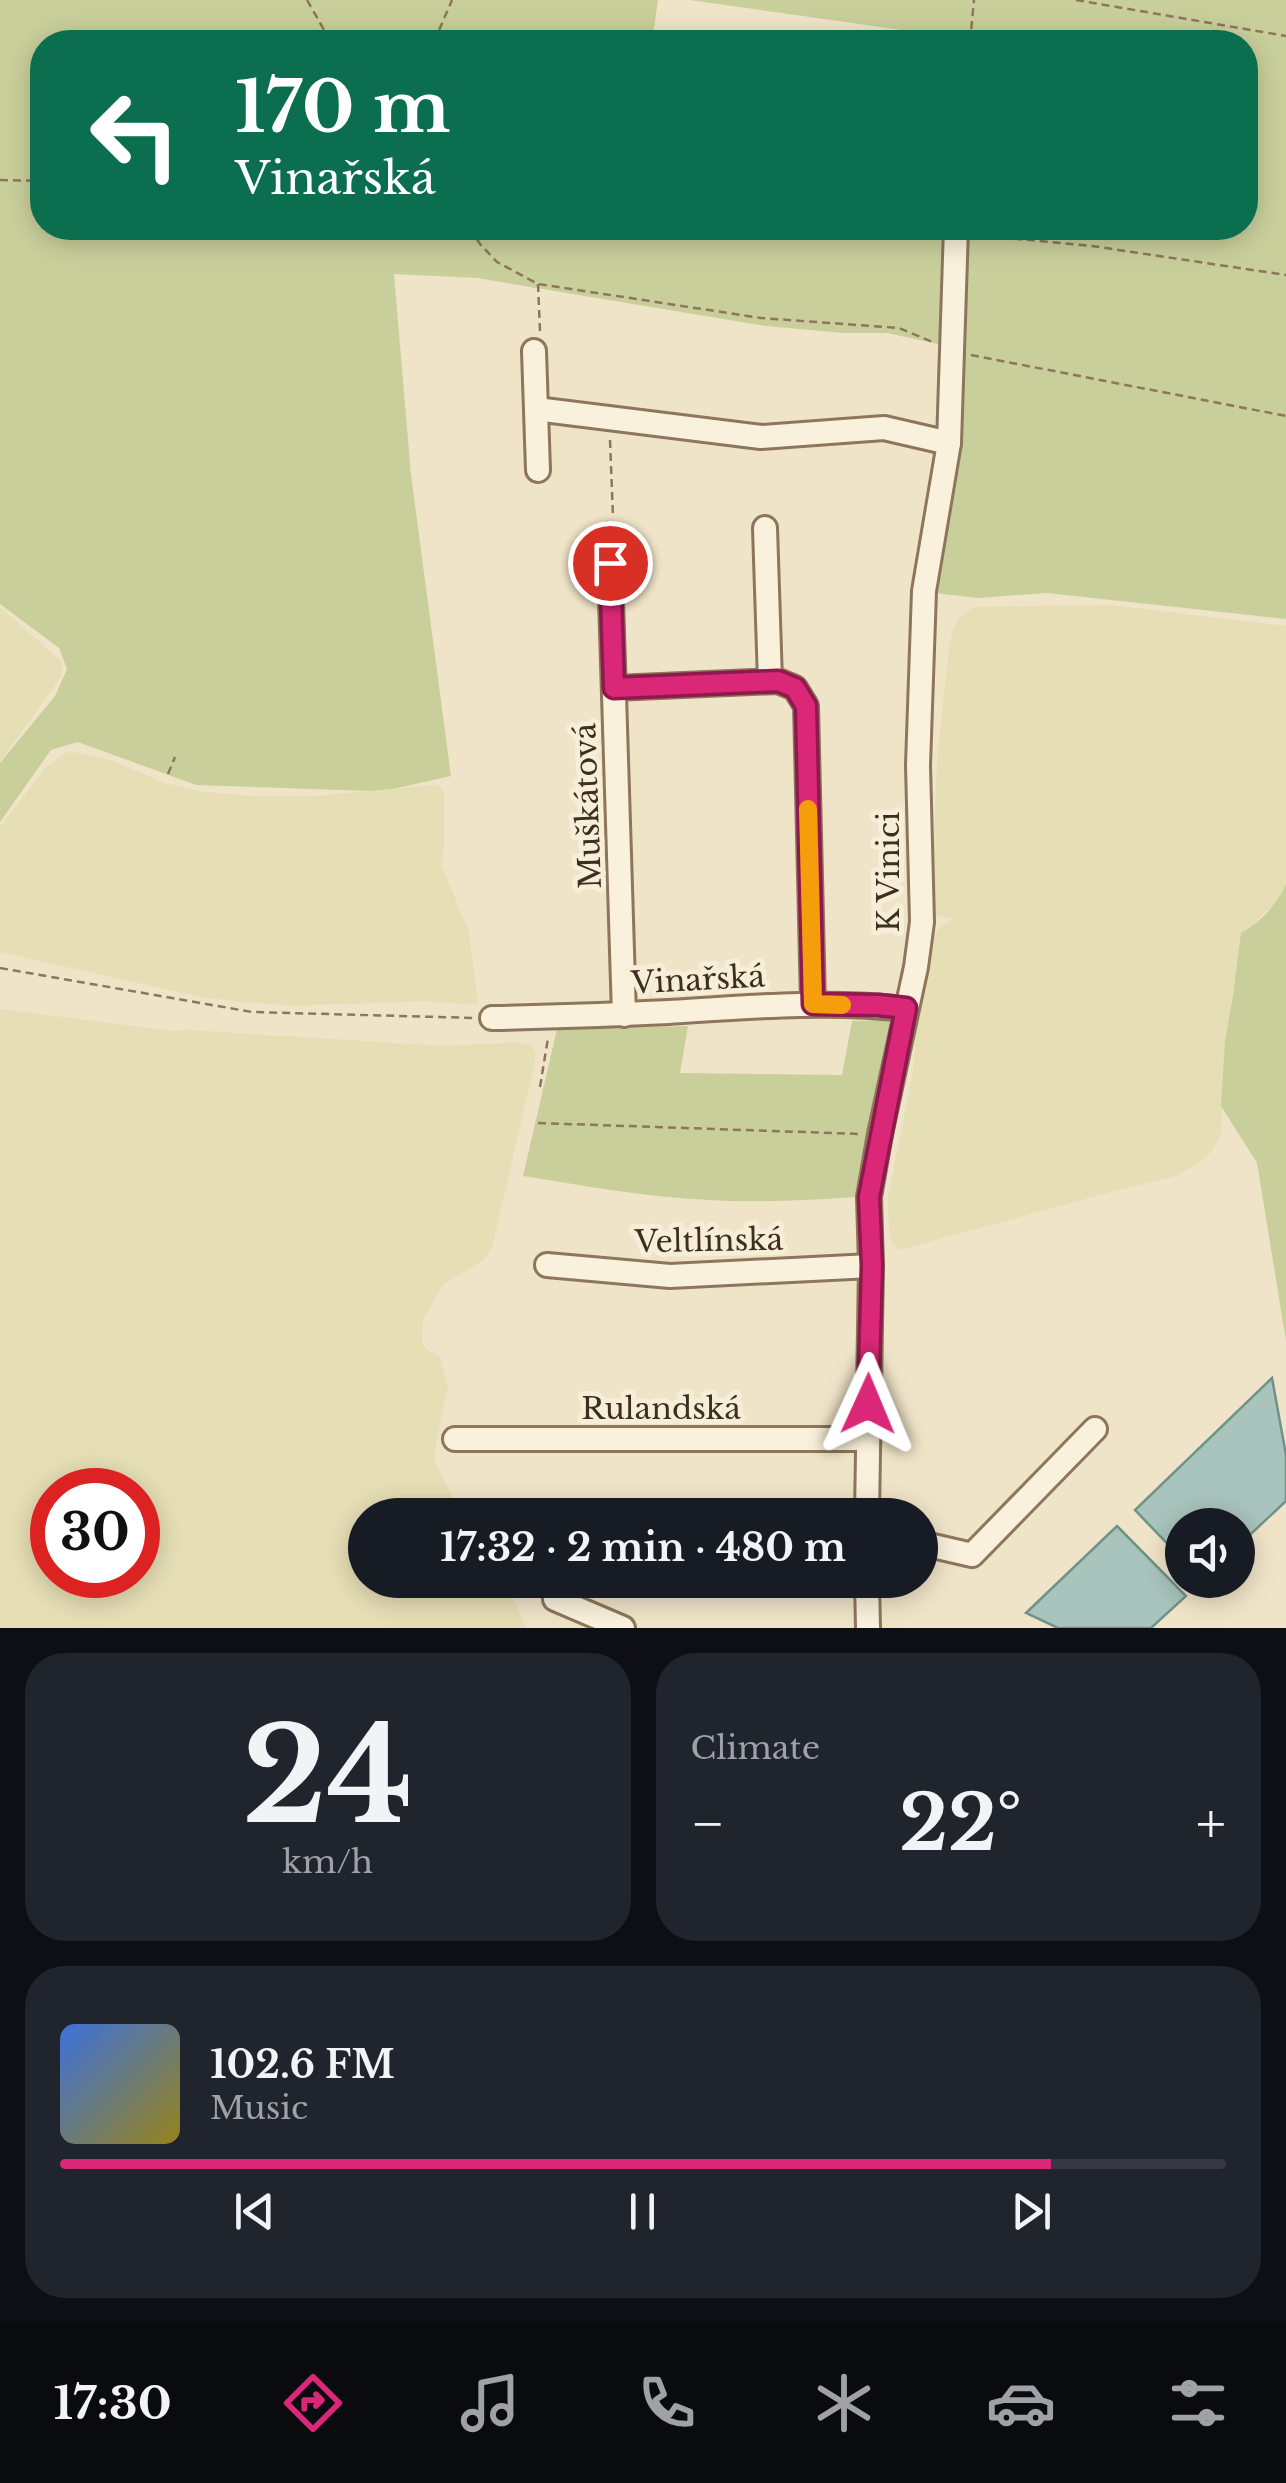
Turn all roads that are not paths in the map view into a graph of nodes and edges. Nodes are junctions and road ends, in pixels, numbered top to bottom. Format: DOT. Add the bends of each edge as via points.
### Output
graph roads {
  1 [pos="956,240"];
  2 [pos="534,351"];
  3 [pos="536,409"];
  4 [pos="949,443"];
  5 [pos="538,470"];
  6 [pos="611,525"];
  7 [pos="765,528"];
  8 [pos="770,681"];
  9 [pos="614,688"];
  10 [pos="813,1004"];
  11 [pos="906,1008"];
  12 [pos="624,1014"];
  13 [pos="492,1018"];
  14 [pos="548,1265"];
  15 [pos="872,1266"];
  16 [pos="1094,1429"];
  17 [pos="455,1438"];
  18 [pos="867,1439"];
  19 [pos="867,1498"];
  20 [pos="938,1547"];
  21 [pos="867,1598"];
  22 [pos="554,1599"];
  23 [pos="623,1628"];
  24 [pos="868,1628"];
  1 -- 4 [label="street, K Vinici"];
  2 -- 3 [label="street"];
  3 -- 4 [label="street" via="761,437 884,428"];
  3 -- 5 [label="street"];
  4 -- 11 [label="street, K Vinici" via="924,591 922,922"];
  6 -- 9 [label="street, Muškátová"];
  7 -- 8 [label="street"];
  8 -- 9 [label="street"];
  8 -- 10 [label="street" via="795,688 806,706"];
  9 -- 12 [label="street, Muškátová"];
  10 -- 11 [label="street, Vinařská"];
  10 -- 12 [label="street, Vinařská"];
  11 -- 15 [label="street, K Vinici" via="869,1197"];
  12 -- 13 [label="street, Vinařská"];
  14 -- 15 [label="street, Veltlínská" via="670,1276"];
  15 -- 18 [label="street, K Vinici"];
  16 -- 20 [label="street" via="972,1554"];
  17 -- 18 [label="street, Rulandská"];
  18 -- 19 [label="street, K Vinici"];
  21 -- 24 [label="street"];
  22 -- 23 [label="street"];
}
